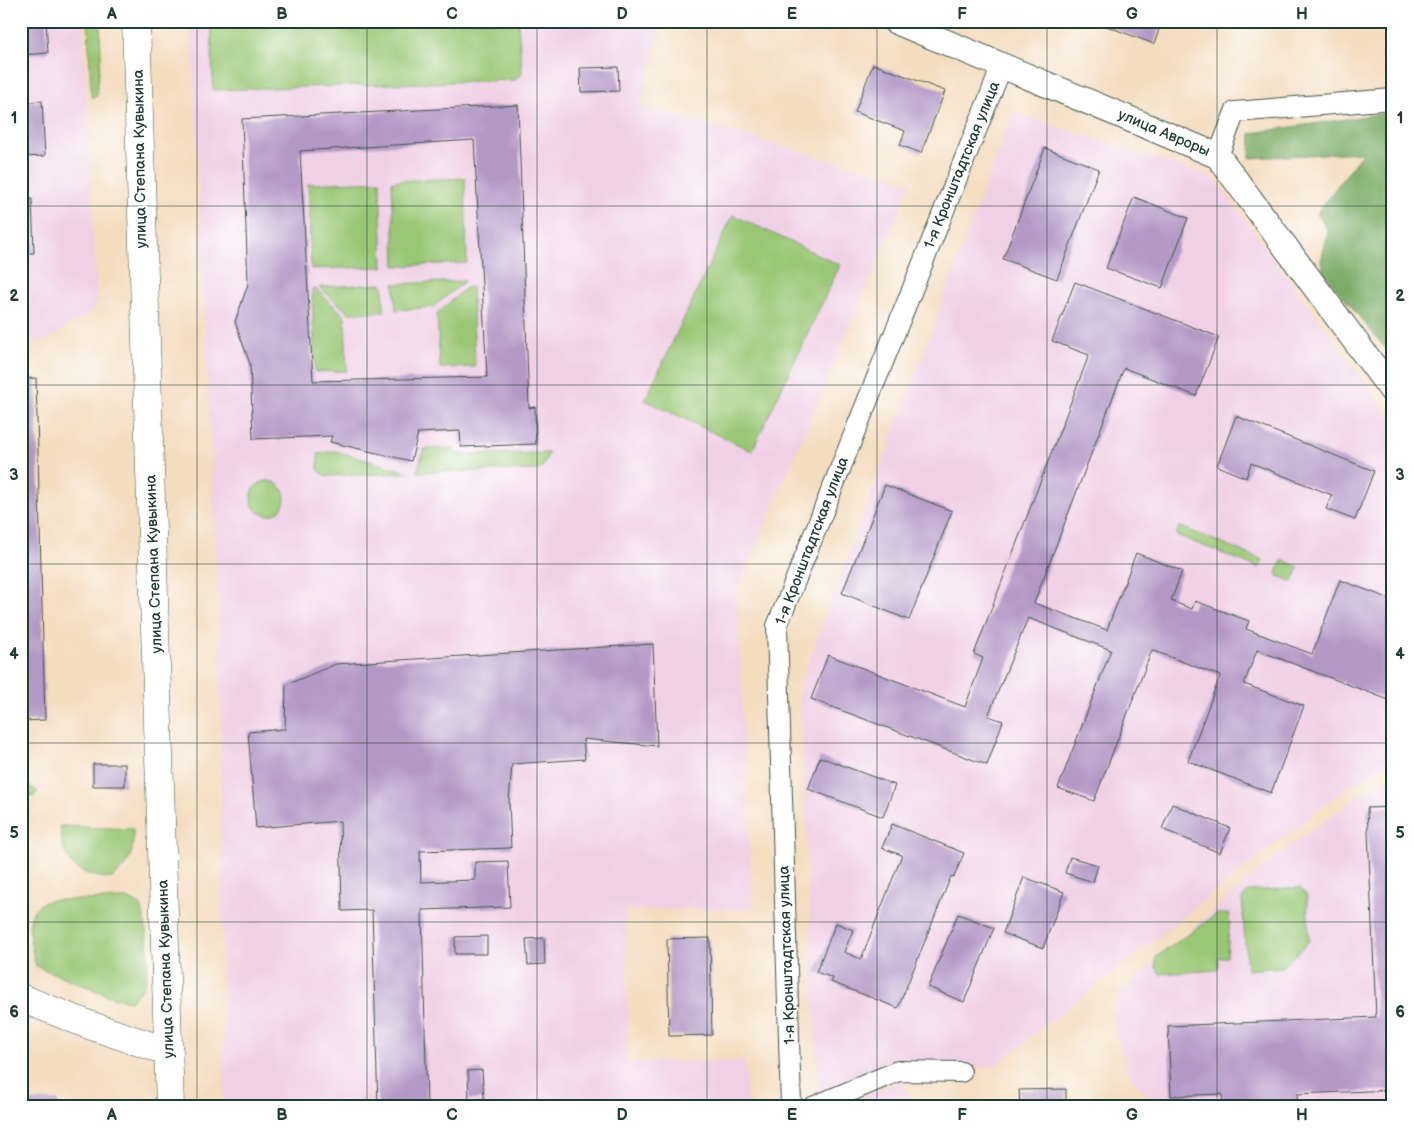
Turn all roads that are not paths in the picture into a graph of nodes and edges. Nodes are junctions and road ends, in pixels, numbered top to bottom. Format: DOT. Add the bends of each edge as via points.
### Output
graph roads {
  1 [pos="136,21"];
  2 [pos="895,21"];
  3 [pos="1002,66"];
  4 [pos="1393,99"];
  5 [pos="1218,156"];
  6 [pos="1393,392"];
  7 [pos="21,998"];
  8 [pos="169,1052"];
  9 [pos="961,1072"];
  10 [pos="170,1107"];
  11 [pos="791,1107"];
  12 [pos="813,1107"];
  1 -- 8 [label="main road, улица Степана Кувыкина"];
  2 -- 3 [label="street, улица Авроры"];
  3 -- 5 [label="street, улица Авроры"];
  3 -- 11 [label="street, 1-я Кронштадтская улица" via="777,626"];
  4 -- 5 [label="street" via="1235,112"];
  5 -- 6 [label="street, улица Авроры"];
  7 -- 8 [label="main road"];
  8 -- 10 [label="main road, улица Степана Кувыкина"];
  9 -- 12 [label="street" via="898,1070"];
}
